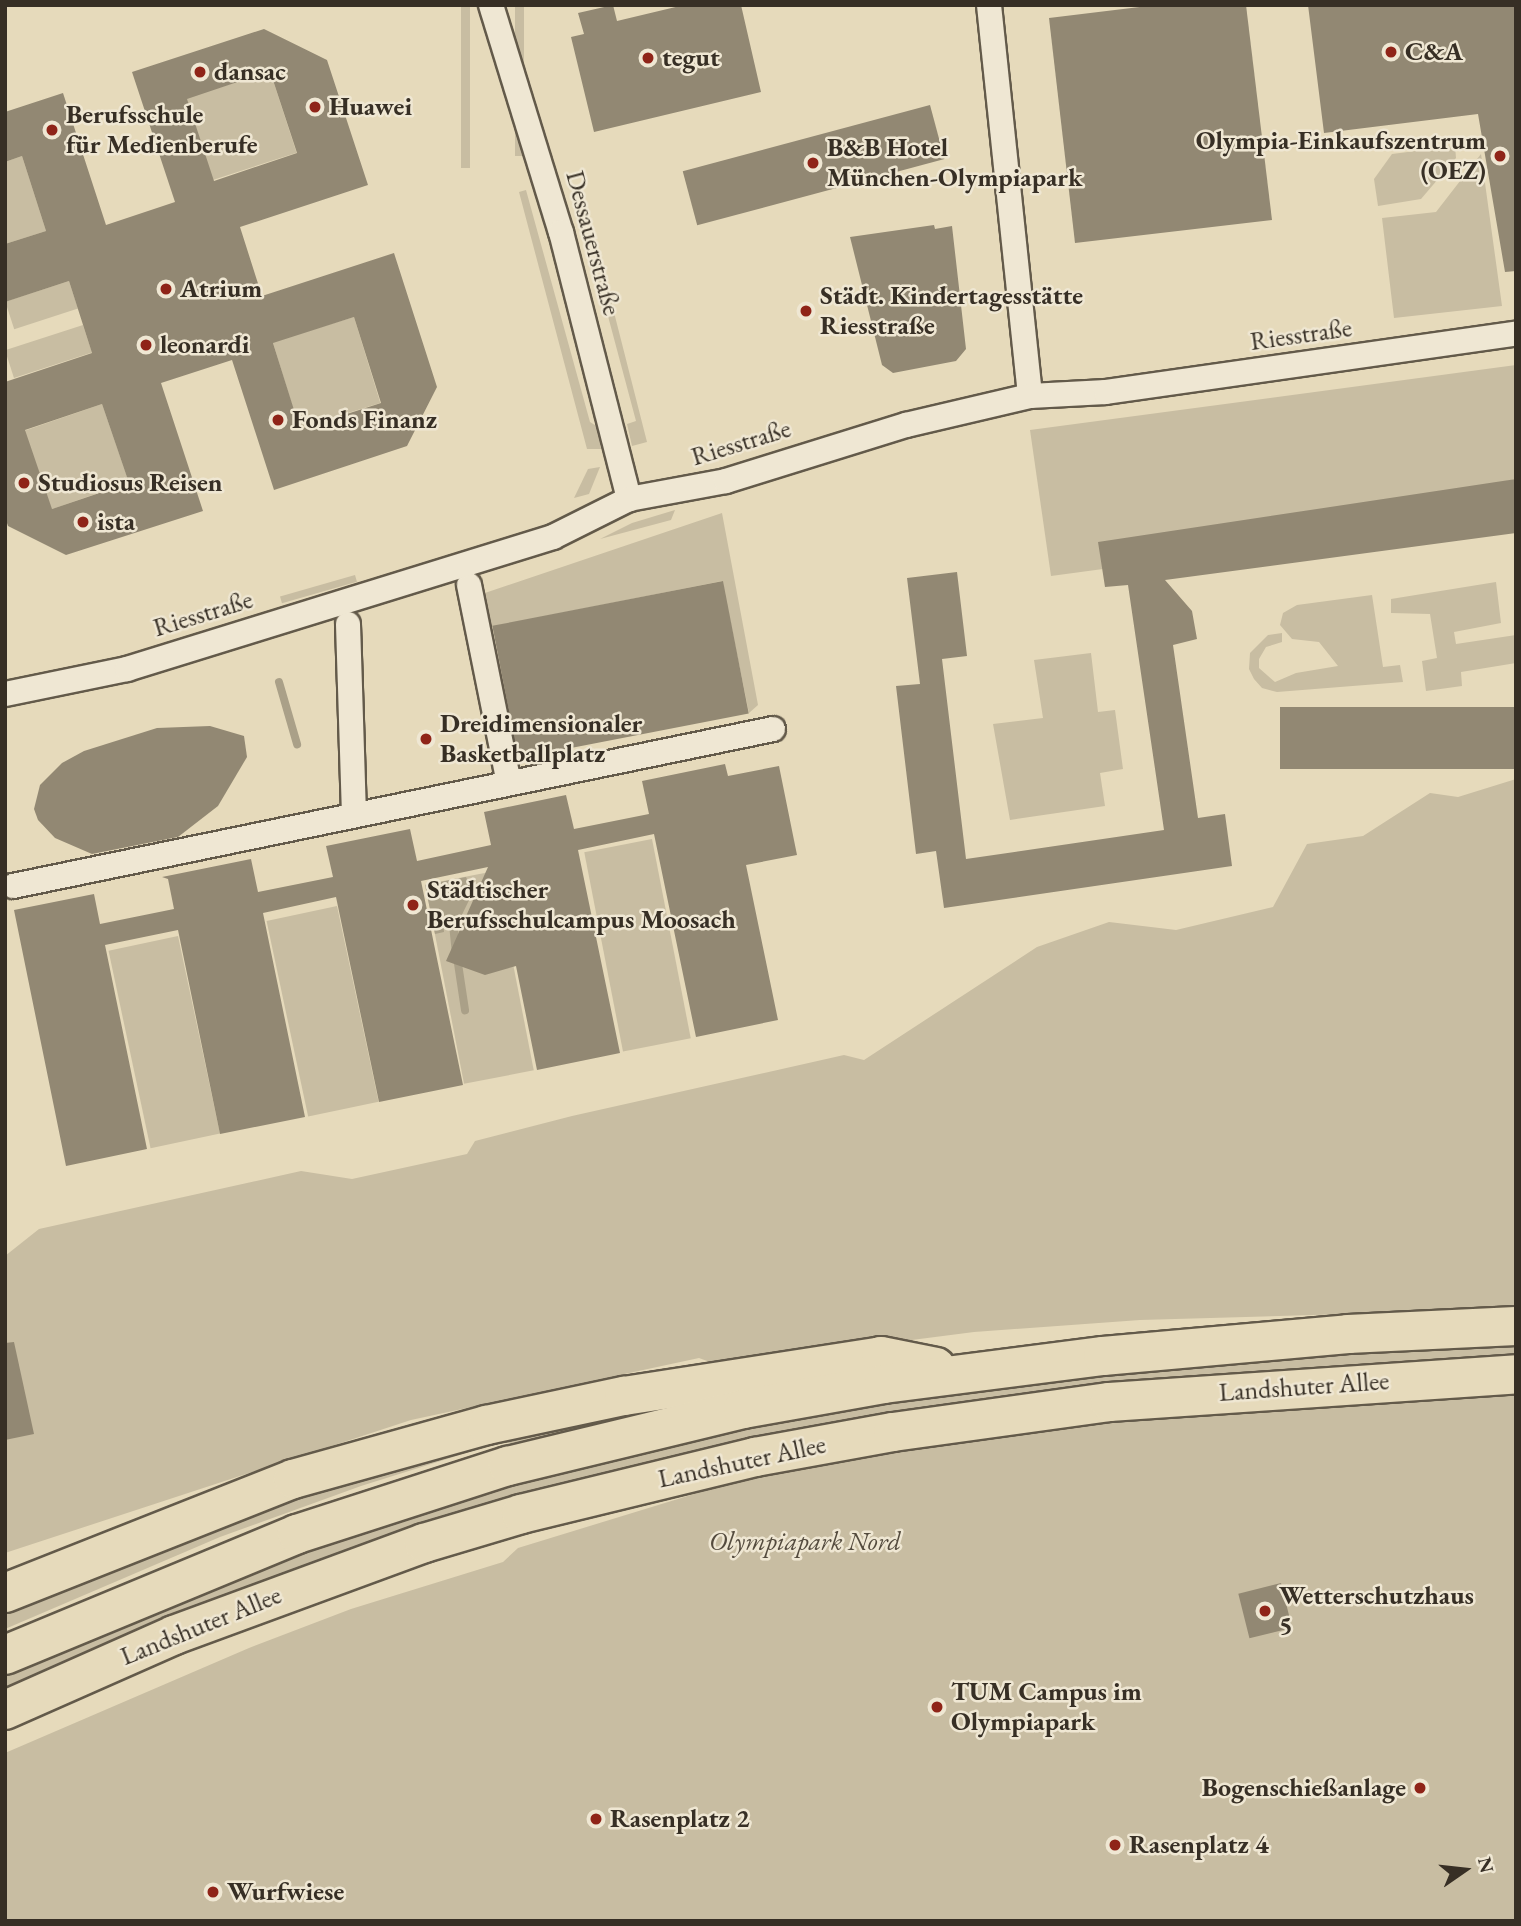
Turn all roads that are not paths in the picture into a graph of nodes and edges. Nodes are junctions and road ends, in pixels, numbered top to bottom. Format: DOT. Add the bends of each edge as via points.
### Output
graph roads {
  1 [pos="491,5"];
  2 [pos="989,5"];
  3 [pos="1516,334"];
  4 [pos="1030,396"];
  5 [pos="629,499"];
  6 [pos="469,585"];
  7 [pos="348,624"];
  8 [pos="5,694"];
  9 [pos="773,729"];
  10 [pos="509,783"];
  11 [pos="354,816"];
  12 [pos="13,886"];
  13 [pos="1516,1326"];
  14 [pos="965,1373"];
  15 [pos="1516,1374"];
  16 [pos="148,1533"];
  17 [pos="5,1572"];
  18 [pos="5,1593"];
  19 [pos="5,1655"];
  20 [pos="5,1710"];
  1 -- 5 [label="street, Dessauerstraße" via="561,232"];
  2 -- 4 [label="street"];
  3 -- 4 [label="street, Riesstraße" via="1105,392"];
  4 -- 5 [label="street, Riesstraße" via="833,445 714,484"];
  5 -- 8 [label="street, Riesstraße" via="553,537 127,668"];
  6 -- 10 [label="street"];
  7 -- 11 [label="street"];
  9 -- 10 [label="street"];
  10 -- 11 [label="street"];
  11 -- 12 [label="street"];
  13 -- 14 [label="highway, Landshuter Allee" via="1215,1345"];
  14 -- 16 [label="highway" via="881,1356 625,1396 372,1456"];
  14 -- 19 [label="highway, Landshuter Allee" via="743,1409 508,1466 297,1534"];
  15 -- 20 [label="highway, Landshuter Allee" via="1110,1402 893,1432 755,1457 521,1514 424,1543 174,1635"];
  16 -- 17 [label="highway"];
  16 -- 18 [label="highway" via="100,1559"];
}
